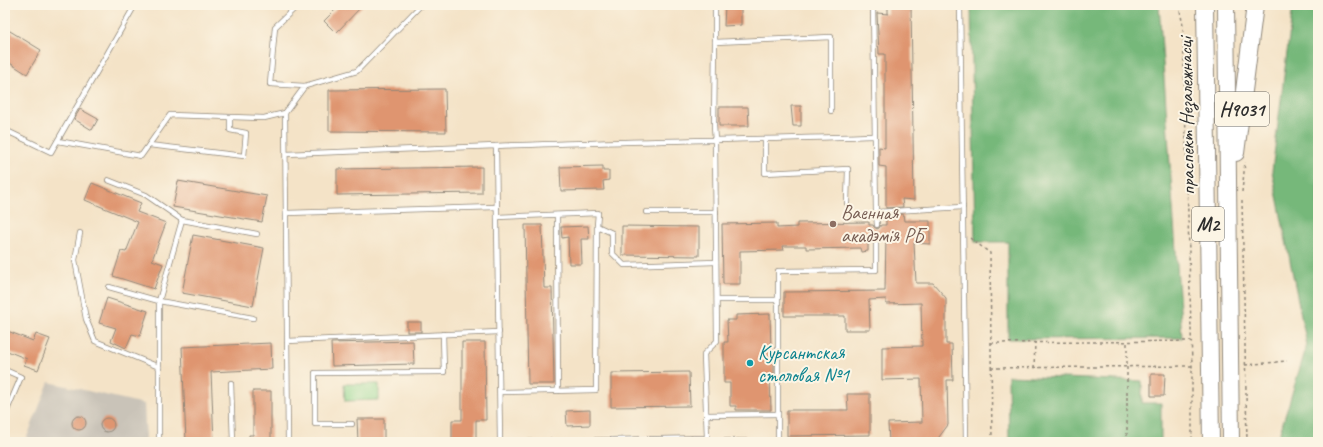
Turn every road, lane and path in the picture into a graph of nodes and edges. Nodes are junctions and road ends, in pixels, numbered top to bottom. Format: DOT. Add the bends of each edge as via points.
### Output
graph roads {
  1 [pos="135,5"];
  2 [pos="298,5"];
  3 [pos="421,5"];
  4 [pos="714,5"];
  5 [pos="873,5"];
  6 [pos="960,5"];
  7 [pos="1179,5"];
  8 [pos="1206,5"];
  9 [pos="1226,5"];
  10 [pos="1255,5"];
  11 [pos="715,42"];
  12 [pos="305,86"];
  13 [pos="831,112"];
  14 [pos="285,113"];
  15 [pos="230,117"];
  16 [pos="5,130"];
  17 [pos="875,136"];
  18 [pos="765,139"];
  19 [pos="715,140"];
  20 [pos="58,141"];
  21 [pos="149,145"];
  22 [pos="496,146"];
  23 [pos="286,154"];
  24 [pos="1245,161"];
  25 [pos="108,180"];
  26 [pos="1242,191"];
  27 [pos="1242,199"];
  28 [pos="847,203"];
  29 [pos="497,207"];
  30 [pos="963,207"];
  31 [pos="646,212"];
  32 [pos="716,212"];
  33 [pos="876,212"];
  34 [pos="1228,212"];
  35 [pos="286,213"];
  36 [pos="557,215"];
  37 [pos="497,217"];
  38 [pos="182,220"];
  39 [pos="876,225"];
  40 [pos="597,226"];
  41 [pos="80,233"];
  42 [pos="257,234"];
  43 [pos="963,234"];
  44 [pos="876,237"];
  45 [pos="716,262"];
  46 [pos="109,287"];
  47 [pos="159,300"];
  48 [pos="717,300"];
  49 [pos="778,300"];
  50 [pos="253,318"];
  51 [pos="499,332"];
  52 [pos="443,334"];
  53 [pos="287,341"];
  54 [pos="1191,341"];
  55 [pos="1035,342"];
  56 [pos="1128,342"];
  57 [pos="991,343"];
  58 [pos="1287,361"];
  59 [pos="1245,364"];
  60 [pos="1127,366"];
  61 [pos="1192,366"];
  62 [pos="159,367"];
  63 [pos="991,368"];
  64 [pos="1034,368"];
  65 [pos="5,370"];
  66 [pos="232,383"];
  67 [pos="558,391"];
  68 [pos="500,392"];
  69 [pos="778,414"];
  70 [pos="5,415"];
  71 [pos="706,415"];
  72 [pos="352,424"];
  73 [pos="707,438"];
  74 [pos="612,441"];
  75 [pos="159,442"];
  76 [pos="233,442"];
  77 [pos="288,442"];
  78 [pos="500,442"];
  79 [pos="521,442"];
  80 [pos="715,442"];
  81 [pos="778,442"];
  82 [pos="966,442"];
  83 [pos="992,442"];
  84 [pos="1127,442"];
  85 [pos="1192,442"];
  86 [pos="1211,442"];
  87 [pos="1231,442"];
  88 [pos="1247,442"];
  1 -- 20 [label="lane"];
  2 -- 12 [label="lane" via="276,27 270,84"];
  3 -- 12 [label="lane" via="357,71"];
  4 -- 11 [label="lane"];
  5 -- 17 [label="lane"];
  6 -- 30 [label="lane"];
  7 -- 54 [label="path" via="1183,26"];
  8 -- 86 [label="highway, праспект Незалежнасці / М2"];
  9 -- 34 [label="highway, праспект Незалежнасці / М2"];
  10 -- 34 [label="highway, Н9031"];
  11 -- 13 [label="lane" via="831,37"];
  11 -- 19 [label="lane"];
  12 -- 14 [label="lane"];
  14 -- 15 [label="lane" via="264,118"];
  14 -- 23 [label="lane"];
  15 -- 21 [label="lane" via="170,115"];
  15 -- 21 [label="lane" via="230,130 246,133 244,156"];
  16 -- 20 [label="lane" via="51,152"];
  17 -- 18 [label="lane"];
  17 -- 33 [label="lane"];
  18 -- 19 [label="lane"];
  18 -- 28 [label="lane" via="765,173 848,169"];
  19 -- 22 [label="lane" via="604,141"];
  19 -- 32 [label="lane"];
  20 -- 21 [label="lane" via="141,156"];
  22 -- 23 [label="lane"];
  22 -- 29 [label="lane"];
  23 -- 35 [label="lane"];
  24 -- 26 [label="path"];
  25 -- 38 [label="lane" via="146,195"];
  27 -- 59 [label="path"];
  29 -- 35 [label="lane"];
  29 -- 37 [label="lane"];
  30 -- 33 [label="lane"];
  30 -- 43 [label="lane"];
  31 -- 32 [label="lane"];
  32 -- 45 [label="lane"];
  33 -- 39 [label="lane"];
  34 -- 87 [label="highway, праспект Незалежнасці / М2"];
  35 -- 53 [label="lane"];
  36 -- 37 [label="lane"];
  36 -- 40 [label="lane" via="598,213"];
  36 -- 67 [label="lane"];
  37 -- 51 [label="lane"];
  38 -- 42 [label="lane"];
  38 -- 47 [label="lane"];
  40 -- 45 [label="lane" via="612,233 612,253 624,265"];
  40 -- 67 [label="lane" via="596,390"];
  41 -- 62 [label="lane" via="74,260 86,319 95,341"];
  43 -- 57 [label="path" via="990,252"];
  43 -- 82 [label="lane"];
  44 -- 49 [label="lane" via="876,270 778,271"];
  45 -- 48 [label="lane"];
  46 -- 47 [label="lane"];
  47 -- 50 [label="lane"];
  47 -- 62 [label="lane"];
  48 -- 49 [label="lane"];
  48 -- 71 [label="lane" via="718,341 704,354"];
  49 -- 69 [label="lane"];
  51 -- 52 [label="lane"];
  51 -- 68 [label="lane"];
  52 -- 53 [label="lane"];
  52 -- 72 [label="lane" via="444,372 315,373 316,424"];
  53 -- 77 [label="lane"];
  54 -- 56 [label="path"];
  54 -- 61 [label="path"];
  55 -- 56 [label="path"];
  55 -- 57 [label="path"];
  55 -- 64 [label="path"];
  56 -- 60 [label="path"];
  57 -- 63 [label="path"];
  58 -- 59 [label="path"];
  59 -- 88 [label="path"];
  60 -- 61 [label="path"];
  60 -- 64 [label="path"];
  60 -- 84 [label="path"];
  61 -- 85 [label="path"];
  62 -- 75 [label="lane"];
  63 -- 64 [label="path"];
  63 -- 83 [label="path"];
  65 -- 70 [label="lane" via="21,376"];
  66 -- 76 [label="lane"];
  67 -- 68 [label="lane"];
  68 -- 78 [label="lane"];
  69 -- 71 [label="lane"];
  69 -- 81 [label="lane"];
  71 -- 73 [label="lane"];
  73 -- 74 [label="lane"];
  73 -- 80 [label="lane"];
  74 -- 79 [label="lane"];
  80 -- 81 [label="lane"];
}
